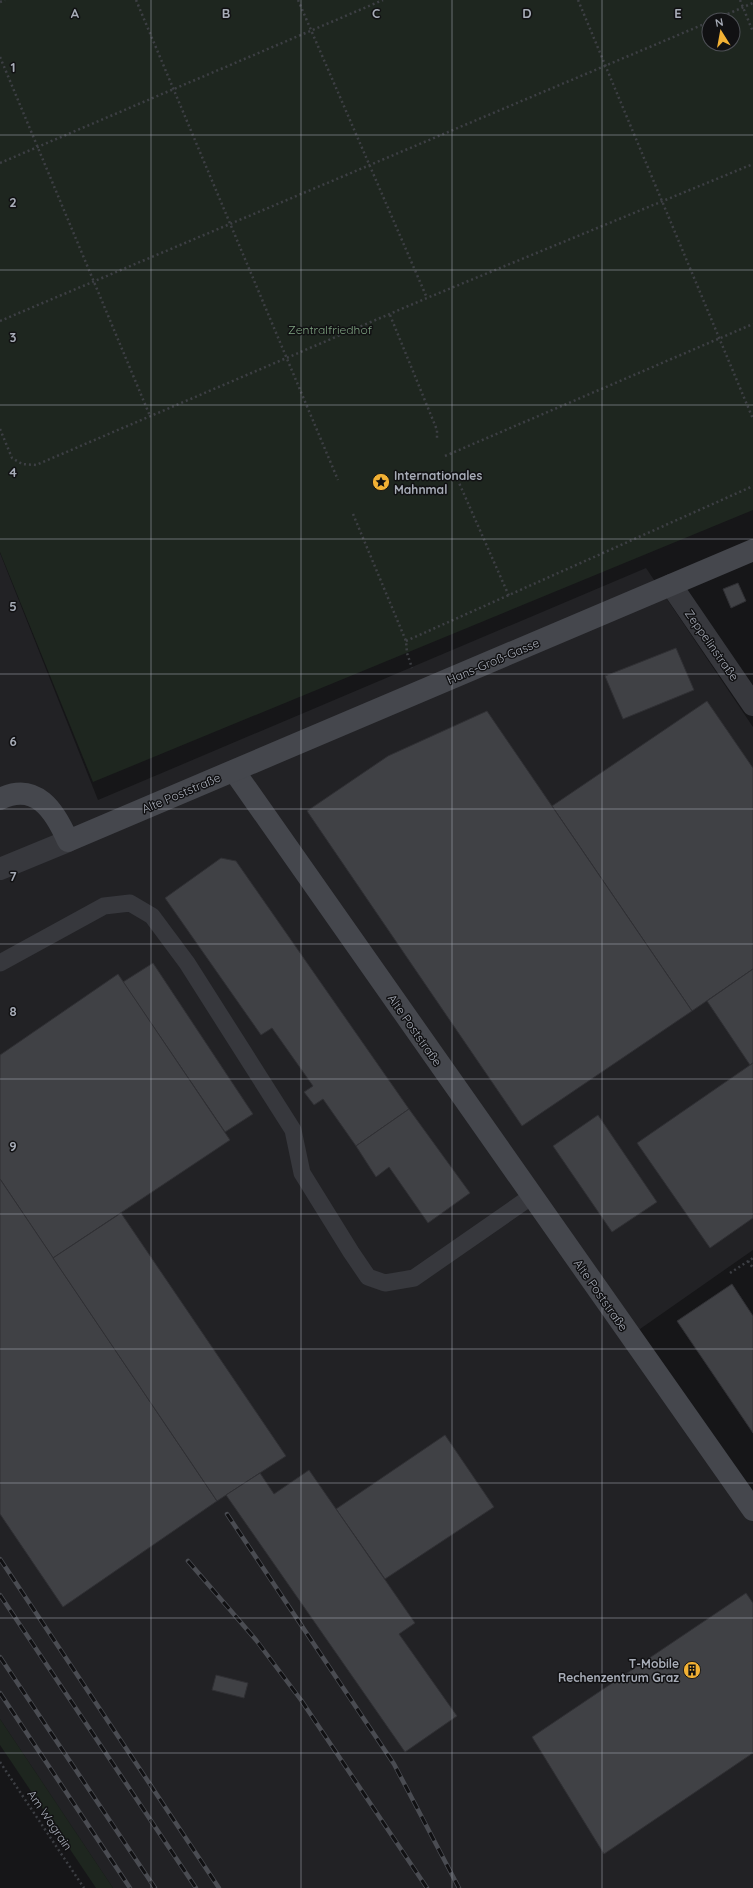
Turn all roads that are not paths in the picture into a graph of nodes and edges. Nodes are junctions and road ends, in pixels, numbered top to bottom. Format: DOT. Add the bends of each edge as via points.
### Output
graph roads {
  1 [pos="753,550"];
  2 [pos="671,585"];
  3 [pos="753,705"];
  4 [pos="234,771"];
  5 [pos="0,799"];
  6 [pos="68,841"];
  7 [pos="0,869"];
  8 [pos="0,963"];
  9 [pos="532,1196"];
  10 [pos="753,1510"];
  1 -- 2 [label="street, Hans-Groß-Gasse"];
  2 -- 3 [label="street, Zeppelinstraße"];
  2 -- 4 [label="street, Hans-Groß-Gasse"];
  4 -- 6 [label="street, Alte Poststraße"];
  4 -- 9 [label="street, Alte Poststraße"];
  5 -- 6 [label="street" via="9,794 24,793 46,803"];
  6 -- 7 [label="street"];
  8 -- 9 [label="lane" via="104,906 130,903 152,916 187,963 293,1130 302,1173 368,1277 385,1283 414,1278"];
  9 -- 10 [label="street, Alte Poststraße"];
}
